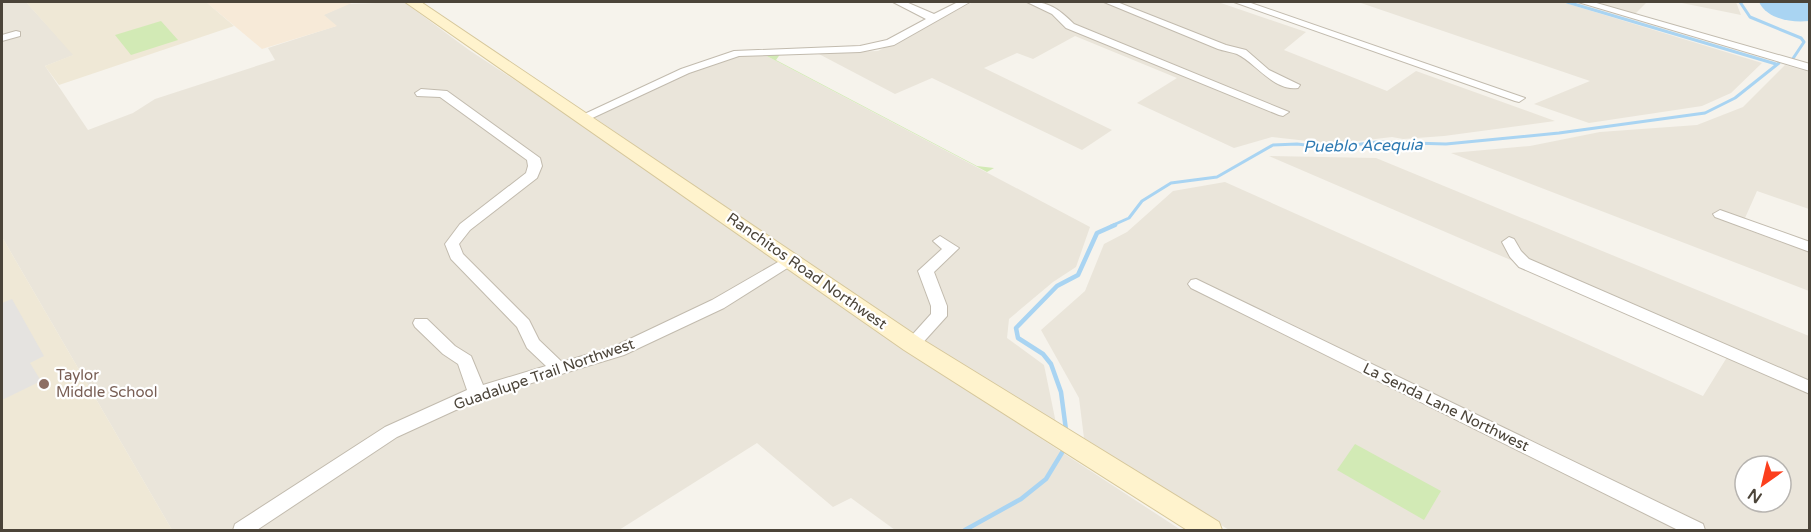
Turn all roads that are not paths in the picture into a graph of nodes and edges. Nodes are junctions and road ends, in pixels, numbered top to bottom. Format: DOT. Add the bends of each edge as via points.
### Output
graph roads {
  1 [pos="412,2"];
  2 [pos="898,2"];
  3 [pos="965,2"];
  4 [pos="1032,2"];
  5 [pos="1109,2"];
  6 [pos="1239,2"];
  7 [pos="1583,2"];
  8 [pos="933,18"];
  9 [pos="16,34"];
  10 [pos="2,38"];
  11 [pos="1809,68"];
  12 [pos="1294,85"];
  13 [pos="421,93"];
  14 [pos="1519,98"];
  15 [pos="1283,112"];
  16 [pos="584,117"];
  17 [pos="1720,214"];
  18 [pos="940,241"];
  19 [pos="1509,242"];
  20 [pos="1809,248"];
  21 [pos="790,262"];
  22 [pos="1196,284"];
  23 [pos="421,323"];
  24 [pos="912,344"];
  25 [pos="558,368"];
  26 [pos="1809,388"];
  27 [pos="477,393"];
  28 [pos="248,529"];
  29 [pos="1209,531"];
  30 [pos="1696,531"];
  1 -- 16 [label="street, Ranchitos Road Northwest"];
  2 -- 8 [label="street"];
  3 -- 8 [label="street"];
  4 -- 15 [label="street" via="1056,12 1070,26"];
  5 -- 12 [label="street" via="1242,52 1265,72"];
  6 -- 14 [label="street"];
  7 -- 11 [label="street"];
  8 -- 16 [label="street" via="890,43 860,49 738,53 685,71"];
  9 -- 10 [label="street"];
  13 -- 25 [label="street" via="443,94 533,158 532,175 465,227 453,244 456,256 523,324 533,344"];
  16 -- 21 [label="street, Ranchitos Road Northwest"];
  17 -- 20 [label="street"];
  18 -- 24 [label="street" via="952,248 926,271 939,316"];
  19 -- 26 [label="street" via="1524,263"];
  21 -- 24 [label="street, Ranchitos Road Northwest"];
  21 -- 25 [label="street, Guadalupe Trail Northwest" via="717,304 618,351"];
  22 -- 30 [label="street, La Senda Lane Northwest"];
  23 -- 27 [label="street" via="465,360"];
  24 -- 29 [label="street, Ranchitos Road Northwest"];
  25 -- 27 [label="street, Guadalupe Trail Northwest"];
  27 -- 28 [label="street, Guadalupe Trail Northwest" via="392,432"];
}
